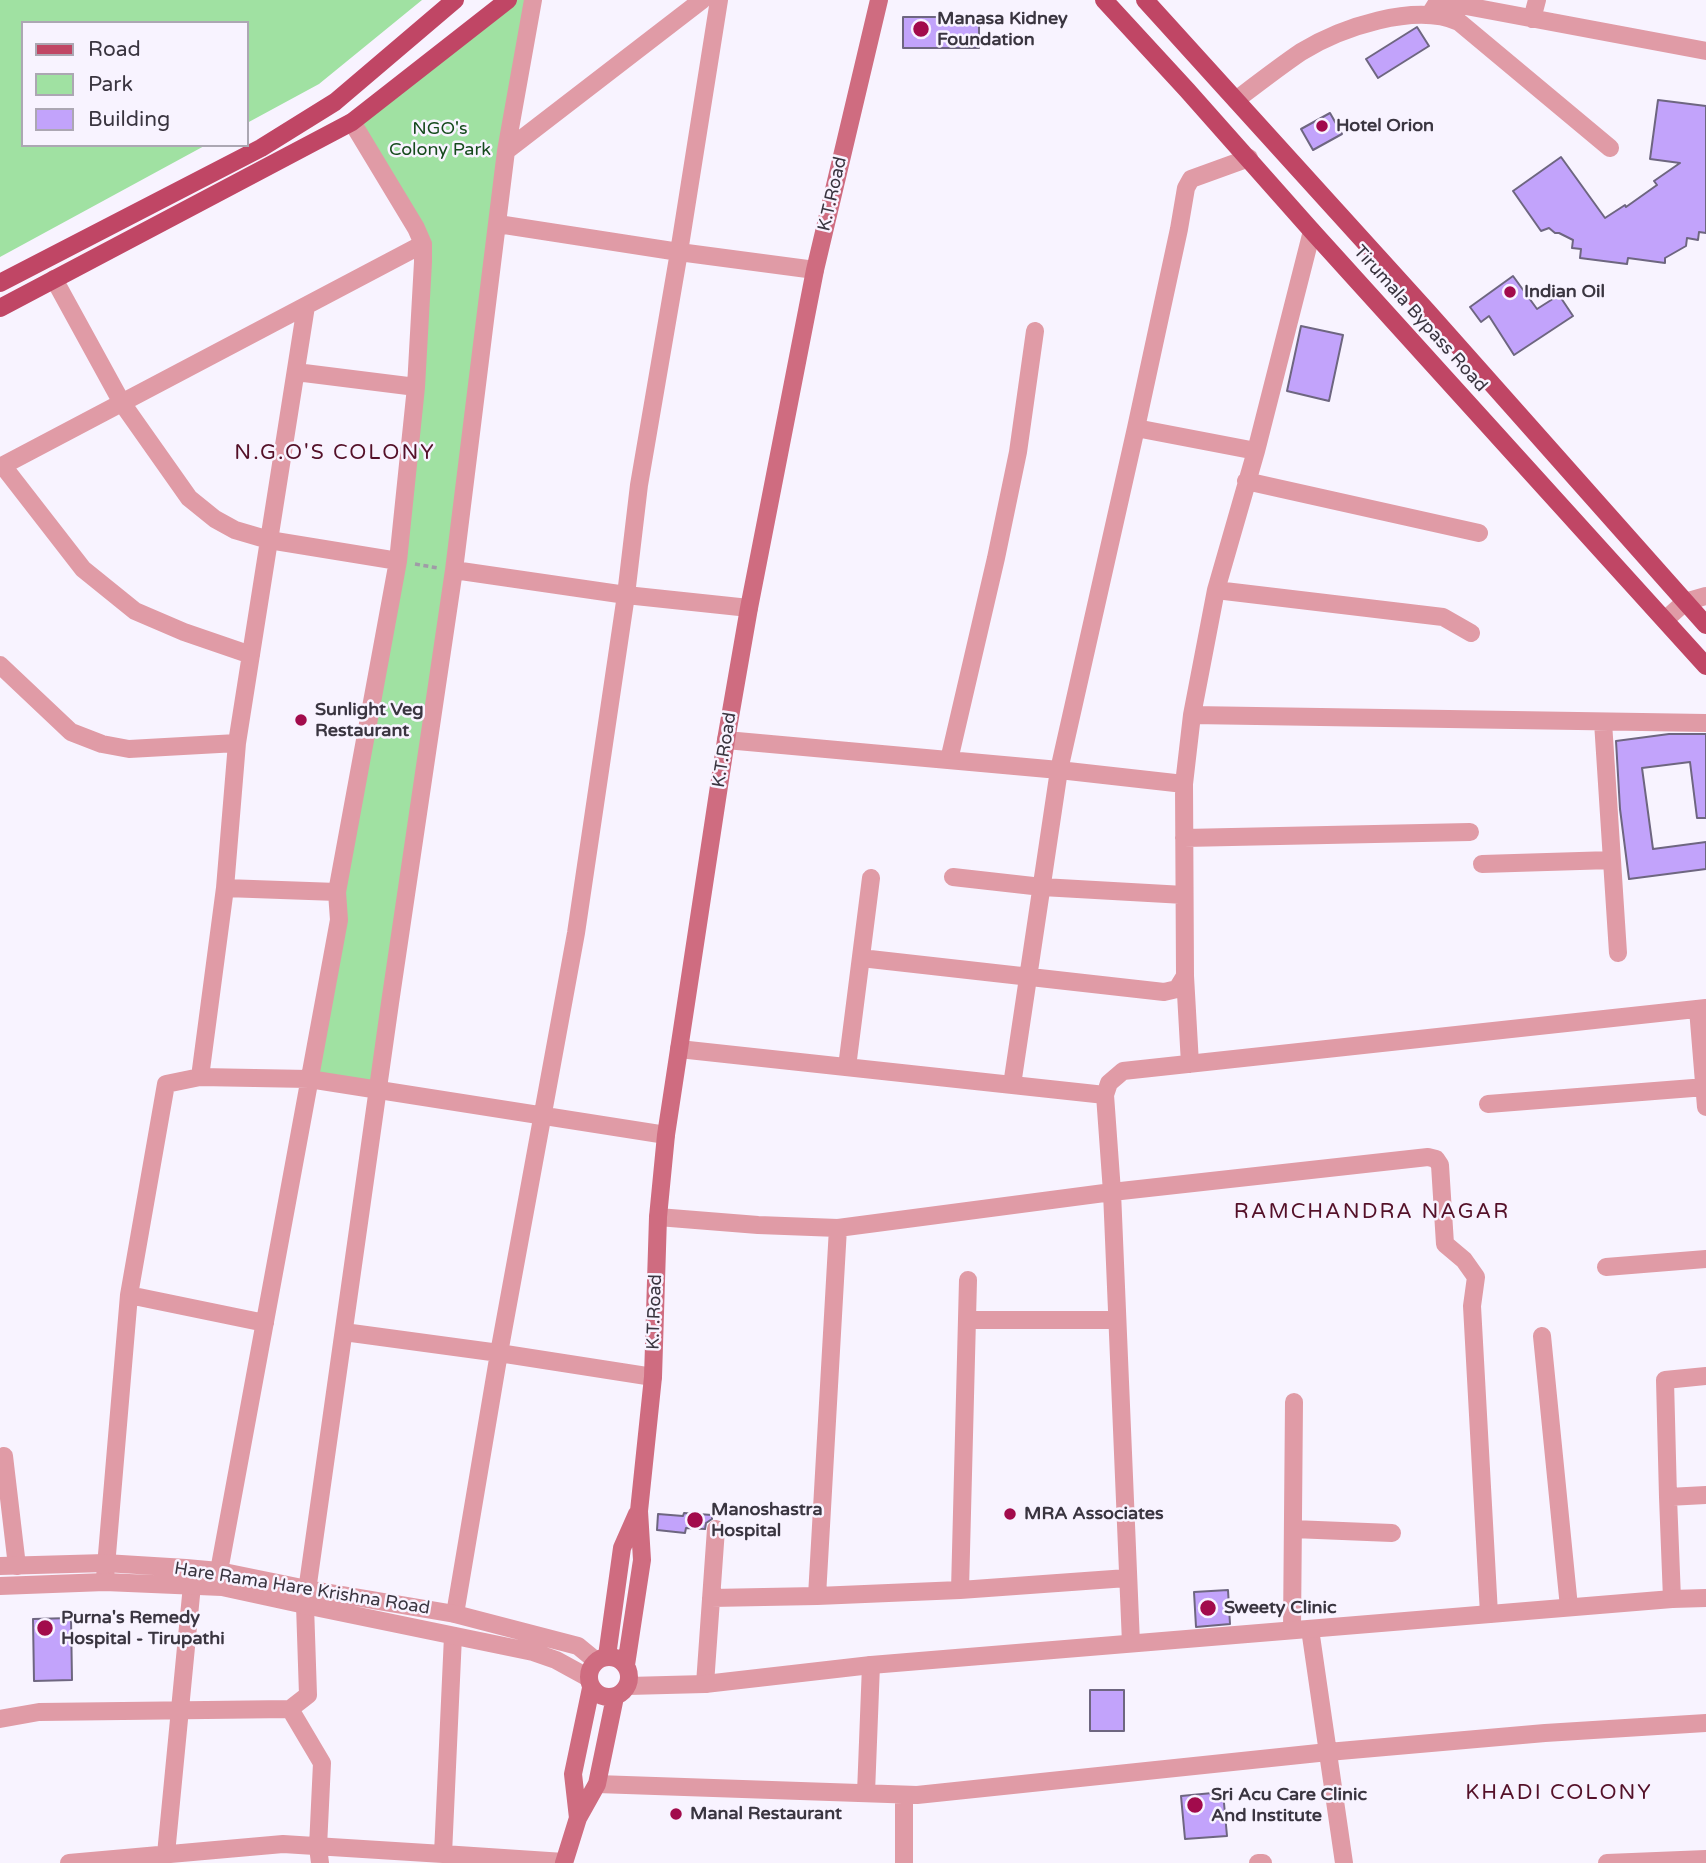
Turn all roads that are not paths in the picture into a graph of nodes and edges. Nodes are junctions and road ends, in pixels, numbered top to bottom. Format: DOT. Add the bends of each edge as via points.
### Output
graph roads {
  1 [pos="455,0"];
  2 [pos="508,0"];
  3 [pos="533,0"];
  4 [pos="702,0"];
  5 [pos="719,0"];
  6 [pos="879,0"];
  7 [pos="1104,0"];
  8 [pos="1537,0"];
  9 [pos="1155,4"];
  10 [pos="1430,14"];
  11 [pos="1532,19"];
  12 [pos="1706,51"];
  13 [pos="1210,70"];
  14 [pos="1187,90"];
  15 [pos="1236,100"];
  16 [pos="352,122"];
  17 [pos="1610,148"];
  18 [pos="506,151"];
  19 [pos="1248,158"];
  20 [pos="498,224"];
  21 [pos="1312,231"];
  22 [pos="423,244"];
  23 [pos="679,252"];
  24 [pos="815,270"];
  25 [pos="54,279"];
  26 [pos="0,283"];
  27 [pos="306,306"];
  28 [pos="0,308"];
  29 [pos="1035,331"];
  30 [pos="296,372"];
  31 [pos="416,387"];
  32 [pos="122,403"];
  33 [pos="1136,428"];
  34 [pos="1256,451"];
  35 [pos="1,467"];
  36 [pos="1246,481"];
  37 [pos="1479,533"];
  38 [pos="269,540"];
  39 [pos="406,562"];
  40 [pos="452,570"];
  41 [pos="1216,590"];
  42 [pos="626,595"];
  43 [pos="1706,596"];
  44 [pos="1685,602"];
  45 [pos="749,608"];
  46 [pos="1665,620"];
  47 [pos="1706,625"];
  48 [pos="1471,633"];
  49 [pos="251,655"];
  50 [pos="0,666"];
  51 [pos="1706,666"];
  52 [pos="1192,716"];
  53 [pos="1603,722"];
  54 [pos="1706,723"];
  55 [pos="726,740"];
  56 [pos="237,743"];
  57 [pos="949,760"];
  58 [pos="1059,770"];
  59 [pos="1184,784"];
  60 [pos="1469,832"];
  61 [pos="1184,838"];
  62 [pos="1612,860"];
  63 [pos="1482,864"];
  64 [pos="953,877"];
  65 [pos="871,878"];
  66 [pos="1042,887"];
  67 [pos="225,888"];
  68 [pos="337,892"];
  69 [pos="1184,895"];
  70 [pos="1618,953"];
  71 [pos="861,958"];
  72 [pos="1185,976"];
  73 [pos="1029,977"];
  74 [pos="1702,1009"];
  75 [pos="680,1049"];
  76 [pos="1190,1064"];
  77 [pos="847,1067"];
  78 [pos="200,1077"];
  79 [pos="309,1079"];
  80 [pos="1012,1085"];
  81 [pos="1705,1087"];
  82 [pos="378,1090"];
  83 [pos="1105,1095"];
  84 [pos="1488,1104"];
  85 [pos="1706,1107"];
  86 [pos="542,1115"];
  87 [pos="666,1135"];
  88 [pos="1112,1192"];
  89 [pos="658,1217"];
  90 [pos="838,1227"];
  91 [pos="1706,1259"];
  92 [pos="1606,1267"];
  93 [pos="968,1280"];
  94 [pos="129,1295"];
  95 [pos="967,1321"];
  96 [pos="1117,1321"];
  97 [pos="265,1323"];
  98 [pos="344,1332"];
  99 [pos="1542,1336"];
  100 [pos="499,1353"];
  101 [pos="1706,1376"];
  102 [pos="653,1377"];
  103 [pos="1294,1402"];
  104 [pos="4,1456"];
  105 [pos="1706,1495"];
  106 [pos="1668,1497"];
  107 [pos="639,1511"];
  108 [pos="716,1530"];
  109 [pos="1293,1530"];
  110 [pos="1392,1533"];
  111 [pos="105,1563"];
  112 [pos="9,1566"];
  113 [pos="219,1571"];
  114 [pos="1128,1578"];
  115 [pos="105,1582"];
  116 [pos="0,1586"];
  117 [pos="192,1586"];
  118 [pos="960,1590"];
  119 [pos="817,1596"];
  120 [pos="306,1597"];
  121 [pos="711,1598"];
  122 [pos="1706,1598"];
  123 [pos="1672,1599"];
  124 [pos="1569,1607"];
  125 [pos="455,1614"];
  126 [pos="1489,1614"];
  127 [pos="1301,1629"];
  128 [pos="453,1636"];
  129 [pos="1130,1643"];
  130 [pos="601,1658"];
  131 [pos="626,1665"];
  132 [pos="871,1665"];
  133 [pos="589,1683"];
  134 [pos="705,1684"];
  135 [pos="621,1691"];
  136 [pos="290,1709"];
  137 [pos="179,1710"];
  138 [pos="0,1718"];
  139 [pos="1706,1723"];
  140 [pos="1328,1752"];
  141 [pos="597,1784"];
  142 [pos="866,1793"];
  143 [pos="904,1795"];
  144 [pos="578,1818"];
  145 [pos="166,1854"];
  146 [pos="443,1854"];
  147 [pos="319,1855"];
  148 [pos="1706,1859"];
  149 [pos="564,1862"];
  150 [pos="69,1863"];
  151 [pos="904,1863"];
  152 [pos="1344,1863"];
  153 [pos="1607,1863"];
  1 -- 26 [label="main road" via="335,102 261,148"];
  2 -- 16 [label="main road"];
  3 -- 18 [label="street"];
  4 -- 18 [label="street"];
  5 -- 23 [label="street"];
  6 -- 24 [label="main road, K.T.Road"];
  7 -- 14 [label="main road, Tirumala Bypass Road"];
  8 -- 11 [label="street"];
  9 -- 13 [label="main road, Tirumala Bypass Road"];
  10 -- 11 [label="street" via="1435,6 1450,4"];
  10 -- 15 [label="street" via="1392,17 1337,33 1302,52"];
  10 -- 17 [label="street" via="1459,22"];
  11 -- 12 [label="street"];
  13 -- 14 [label="main road"];
  13 -- 15 [label="main road, Tirumala Bypass Road"];
  14 -- 19 [label="main road, Tirumala Bypass Road"];
  15 -- 44 [label="main road, Tirumala Bypass Road"];
  16 -- 22 [label="street"];
  16 -- 25 [label="main road"];
  18 -- 20 [label="street"];
  19 -- 21 [label="main road, Tirumala Bypass Road"];
  19 -- 33 [label="street" via="1188,183"];
  20 -- 23 [label="street"];
  20 -- 40 [label="street"];
  21 -- 34 [label="street"];
  21 -- 46 [label="main road, Tirumala Bypass Road"];
  22 -- 27 [label="street"];
  22 -- 31 [label="street"];
  23 -- 24 [label="street"];
  23 -- 42 [label="street" via="639,485"];
  24 -- 45 [label="main road, K.T.Road"];
  25 -- 28 [label="main road"];
  25 -- 32 [label="street"];
  27 -- 30 [label="street"];
  27 -- 32 [label="street"];
  29 -- 57 [label="street" via="1016,466"];
  30 -- 31 [label="street"];
  30 -- 38 [label="street"];
  31 -- 39 [label="street"];
  32 -- 35 [label="street"];
  32 -- 38 [label="street" via="190,498 235,530"];
  33 -- 34 [label="street"];
  33 -- 58 [label="street"];
  34 -- 36 [label="street"];
  35 -- 49 [label="street" via="82,569 135,611"];
  36 -- 37 [label="street"];
  36 -- 41 [label="street"];
  38 -- 39 [label="street"];
  38 -- 49 [label="street"];
  39 -- 68 [label="street"];
  40 -- 42 [label="street"];
  40 -- 82 [label="street"];
  41 -- 48 [label="street" via="1443,617"];
  41 -- 52 [label="street"];
  42 -- 45 [label="street"];
  42 -- 86 [label="street" via="576,933"];
  43 -- 44 [label="street"];
  44 -- 46 [label="street"];
  44 -- 47 [label="main road, Tirumala Bypass Road"];
  45 -- 55 [label="main road, K.T.Road"];
  46 -- 51 [label="main road, Tirumala Bypass Road"];
  49 -- 56 [label="street"];
  50 -- 56 [label="street" via="71,732 102,744 129,749"];
  52 -- 53 [label="street"];
  52 -- 59 [label="street"];
  53 -- 54 [label="street"];
  53 -- 62 [label="street"];
  55 -- 57 [label="street"];
  55 -- 75 [label="main road, K.T.Road"];
  56 -- 67 [label="street"];
  57 -- 58 [label="street"];
  58 -- 59 [label="street"];
  58 -- 66 [label="street"];
  59 -- 61 [label="street"];
  60 -- 61 [label="street"];
  61 -- 69 [label="street"];
  62 -- 63 [label="street"];
  62 -- 70 [label="street"];
  64 -- 66 [label="street"];
  65 -- 71 [label="street"];
  66 -- 69 [label="street"];
  66 -- 73 [label="street"];
  67 -- 68 [label="street"];
  67 -- 78 [label="street"];
  68 -- 79 [label="street" via="338,920"];
  69 -- 72 [label="street"];
  71 -- 73 [label="street"];
  71 -- 77 [label="street"];
  72 -- 73 [label="street" via="1177,989 1164,992"];
  72 -- 76 [label="street"];
  73 -- 80 [label="street"];
  74 -- 76 [label="street"];
  74 -- 81 [label="street"];
  75 -- 77 [label="street"];
  75 -- 87 [label="main road, K.T.Road"];
  76 -- 83 [label="street" via="1123,1071 1109,1083"];
  77 -- 80 [label="street"];
  78 -- 79 [label="street"];
  78 -- 94 [label="street" via="166,1084"];
  79 -- 82 [label="street"];
  79 -- 97 [label="street"];
  80 -- 83 [label="street"];
  81 -- 84 [label="street"];
  81 -- 85 [label="street"];
  82 -- 86 [label="street"];
  82 -- 98 [label="street"];
  83 -- 88 [label="street"];
  86 -- 87 [label="street"];
  86 -- 100 [label="street"];
  87 -- 89 [label="main road, K.T.Road"];
  88 -- 90 [label="street"];
  88 -- 96 [label="street"];
  88 -- 126 [label="street" via="1436,1159 1445,1244 1476,1277 1472,1306"];
  89 -- 90 [label="street"];
  89 -- 102 [label="main road, K.T.Road"];
  90 -- 119 [label="street"];
  91 -- 92 [label="street"];
  93 -- 95 [label="street"];
  94 -- 97 [label="street"];
  94 -- 111 [label="street"];
  95 -- 96 [label="street"];
  95 -- 118 [label="street"];
  96 -- 114 [label="street"];
  97 -- 113 [label="street"];
  98 -- 100 [label="street"];
  98 -- 120 [label="street"];
  99 -- 124 [label="street"];
  100 -- 102 [label="street"];
  100 -- 125 [label="street"];
  101 -- 106 [label="street" via="1665,1380"];
  102 -- 107 [label="main road, K.T.Road"];
  103 -- 109 [label="street"];
  104 -- 112 [label="street"];
  105 -- 106 [label="street"];
  106 -- 123 [label="street"];
  107 -- 130 [label="main road, K.T.Road" via="622,1548"];
  107 -- 131 [label="main road, K.T.Road" via="642,1560"];
  108 -- 121 [label="street"];
  109 -- 110 [label="street"];
  109 -- 127 [label="street"];
  111 -- 112 [label="street, Hare Rama Hare Krishna Road"];
  111 -- 113 [label="street, Hare Rama Hare Krishna Road"];
  111 -- 115 [label="street"];
  113 -- 120 [label="street, Hare Rama Hare Krishna Road"];
  114 -- 118 [label="street"];
  114 -- 129 [label="street"];
  115 -- 116 [label="street, Hare Rama Hare Krishna Road"];
  115 -- 117 [label="street, Hare Rama Hare Krishna Road"];
  117 -- 120 [label="street, Hare Rama Hare Krishna Road"];
  117 -- 137 [label="street"];
  118 -- 119 [label="street"];
  119 -- 121 [label="street"];
  120 -- 125 [label="street, Hare Rama Hare Krishna Road"];
  120 -- 128 [label="street, Hare Rama Hare Krishna Road"];
  120 -- 136 [label="street" via="308,1695"];
  121 -- 134 [label="street"];
  122 -- 123 [label="street"];
  123 -- 124 [label="street"];
  124 -- 126 [label="street"];
  125 -- 130 [label="street, Hare Rama Hare Krishna Road" via="578,1646"];
  126 -- 127 [label="street"];
  127 -- 129 [label="street"];
  127 -- 140 [label="street"];
  128 -- 133 [label="street, Hare Rama Hare Krishna Road" via="533,1652 556,1660"];
  128 -- 146 [label="street"];
  129 -- 132 [label="street"];
  130 -- 131 [label="main road" via="618,1658"];
  130 -- 133 [label="main road" via="589,1668"];
  131 -- 135 [label="main road" via="629,1675"];
  132 -- 134 [label="street"];
  132 -- 142 [label="street"];
  133 -- 135 [label="main road" via="601,1696"];
  133 -- 144 [label="main road" via="573,1774"];
  134 -- 135 [label="street"];
  135 -- 141 [label="main road"];
  136 -- 137 [label="street"];
  136 -- 147 [label="street" via="322,1763"];
  137 -- 138 [label="street" via="39,1712"];
  137 -- 145 [label="street"];
  139 -- 140 [label="street"];
  140 -- 143 [label="street"];
  140 -- 152 [label="street"];
  141 -- 142 [label="street"];
  141 -- 144 [label="main road"];
  142 -- 143 [label="street"];
  143 -- 151 [label="street"];
  144 -- 149 [label="main road"];
  145 -- 147 [label="street" via="283,1844"];
  145 -- 150 [label="street"];
  146 -- 147 [label="street"];
  146 -- 149 [label="street"];
  148 -- 153 [label="street"];
}
